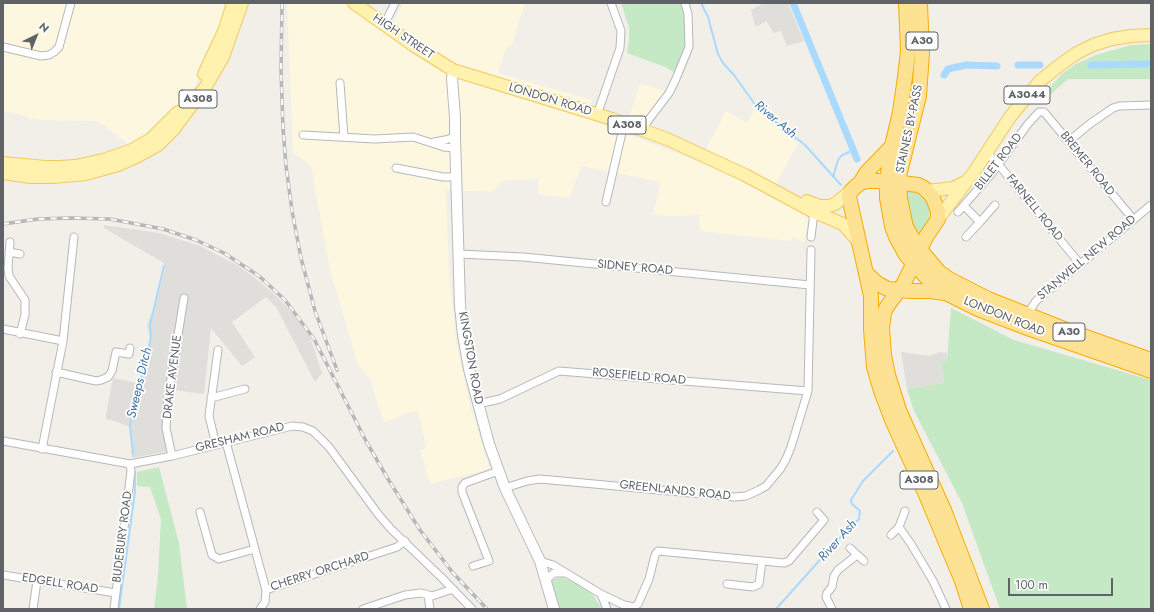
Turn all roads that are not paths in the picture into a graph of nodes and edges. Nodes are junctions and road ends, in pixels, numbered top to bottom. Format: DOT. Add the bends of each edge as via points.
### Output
graph roads {
  1 [pos="71,3"];
  2 [pos="233,3"];
  3 [pos="242,3"];
  4 [pos="354,3"];
  5 [pos="395,3"];
  6 [pos="612,3"];
  7 [pos="685,3"];
  8 [pos="906,3"];
  9 [pos="920,3"];
  10 [pos="384,24"];
  11 [pos="1151,35"];
  12 [pos="3,47"];
  13 [pos="453,70"];
  14 [pos="340,83"];
  15 [pos="1151,105"];
  16 [pos="1039,112"];
  17 [pos="597,115"];
  18 [pos="624,124"];
  19 [pos="643,130"];
  20 [pos="303,135"];
  21 [pos="344,137"];
  22 [pos="455,137"];
  23 [pos="1069,141"];
  24 [pos="430,142"];
  25 [pos="892,146"];
  26 [pos="455,148"];
  27 [pos="986,153"];
  28 [pos="904,154"];
  29 [pos="3,163"];
  30 [pos="998,164"];
  31 [pos="396,168"];
  32 [pos="3,173"];
  33 [pos="457,177"];
  34 [pos="968,180"];
  35 [pos="756,181"];
  36 [pos="893,181"];
  37 [pos="856,187"];
  38 [pos="923,188"];
  39 [pos="606,202"];
  40 [pos="995,205"];
  41 [pos="1151,205"];
  42 [pos="964,206"];
  43 [pos="814,212"];
  44 [pos="958,212"];
  45 [pos="938,219"];
  46 [pos="1133,219"];
  47 [pos="980,222"];
  48 [pos="74,237"];
  49 [pos="811,237"];
  50 [pos="966,237"];
  51 [pos="10,242"];
  52 [pos="858,242"];
  53 [pos="811,250"];
  54 [pos="9,252"];
  55 [pos="920,253"];
  56 [pos="20,254"];
  57 [pos="459,254"];
  58 [pos="1080,264"];
  59 [pos="866,273"];
  60 [pos="810,285"];
  61 [pos="900,290"];
  62 [pos="948,294"];
  63 [pos="184,298"];
  64 [pos="1027,315"];
  65 [pos="3,330"];
  66 [pos="20,334"];
  67 [pos="62,341"];
  68 [pos="130,348"];
  69 [pos="218,350"];
  70 [pos="1151,360"];
  71 [pos="1151,371"];
  72 [pos="56,372"];
  73 [pos="245,389"];
  74 [pos="808,391"];
  75 [pos="211,398"];
  76 [pos="478,404"];
  77 [pos="3,441"];
  78 [pos="226,442"];
  79 [pos="216,444"];
  80 [pos="42,449"];
  81 [pos="172,456"];
  82 [pos="130,464"];
  83 [pos="498,471"];
  84 [pos="506,488"];
  85 [pos="905,511"];
  86 [pos="200,512"];
  87 [pos="817,512"];
  88 [pos="899,527"];
  89 [pos="891,535"];
  90 [pos="405,541"];
  91 [pos="850,548"];
  92 [pos="254,549"];
  93 [pos="857,555"];
  94 [pos="540,561"];
  95 [pos="864,561"];
  96 [pos="762,562"];
  97 [pos="472,566"];
  98 [pos="565,573"];
  99 [pos="3,575"];
  100 [pos="546,580"];
  101 [pos="37,581"];
  102 [pos="727,584"];
  103 [pos="453,589"];
  104 [pos="266,590"];
  105 [pos="116,593"];
  106 [pos="601,594"];
  107 [pos="428,595"];
  108 [pos="634,608"];
  109 [pos="33,609"];
  110 [pos="114,609"];
  111 [pos="260,609"];
  112 [pos="363,609"];
  113 [pos="430,609"];
  114 [pos="472,609"];
  115 [pos="554,609"];
  116 [pos="607,609"];
  117 [pos="831,609"];
  118 [pos="946,609"];
  119 [pos="971,609"];
  120 [pos="982,609"];
  1 -- 12 [label="street" via="59,47 54,52 41,56"];
  2 -- 29 [label="main road, A308" via="219,43 194,92 151,139 129,151 75,166 45,167"];
  3 -- 32 [label="main road, A308" via="223,57 206,86 174,129 158,145 136,158 86,174 30,177"];
  4 -- 10 [label="main road, HIGH STREET / A308"];
  5 -- 10 [label="street"];
  6 -- 17 [label="street" via="621,31 620,48"];
  7 -- 19 [label="street" via="689,47 669,93"];
  8 -- 25 [label="highway, STAINES BY-PASS / A30" via="906,77"];
  9 -- 28 [label="highway, STAINES BY-PASS / A30" via="920,80"];
  10 -- 13 [label="main road, HIGH STREET / A308"];
  11 -- 27 [label="main road, A3044" via="1112,39 1077,53 1060,64 1029,92"];
  13 -- 17 [label="main road, LONDON ROAD / A308"];
  13 -- 22 [label="street, KINGSTON ROAD"];
  14 -- 21 [label="street"];
  15 -- 23 [label="street" via="1113,108"];
  16 -- 23 [label="street, BREMER ROAD" via="1044,112"];
  16 -- 30 [label="street, BILLET ROAD"];
  17 -- 18 [label="main road, LONDON ROAD / A308"];
  18 -- 19 [label="main road, LONDON ROAD / A308"];
  18 -- 39 [label="street"];
  19 -- 35 [label="main road, LONDON ROAD / A308"];
  20 -- 21 [label="street"];
  21 -- 24 [label="street" via="375,139 407,136"];
  22 -- 24 [label="street"];
  22 -- 26 [label="street, KINGSTON ROAD"];
  23 -- 46 [label="street, BREMER ROAD"];
  24 -- 26 [label="street"];
  25 -- 36 [label="highway, STAINES BY-PASS / A30"];
  25 -- 37 [label="highway"];
  26 -- 33 [label="street, KINGSTON ROAD"];
  27 -- 30 [label="street, FARNELL ROAD"];
  27 -- 34 [label="main road, A3044"];
  28 -- 36 [label="highway, STAINES BY-PASS / A30" via="900,172"];
  28 -- 38 [label="highway" via="910,171"];
  30 -- 42 [label="street, BILLET ROAD"];
  30 -- 58 [label="street, FARNELL ROAD"];
  31 -- 33 [label="street" via="443,177"];
  33 -- 57 [label="street, KINGSTON ROAD"];
  34 -- 38 [label="main road" via="953,188"];
  34 -- 45 [label="main road, A3044"];
  35 -- 37 [label="main road, LONDON ROAD / A308" via="819,206 834,205"];
  35 -- 43 [label="main road, LONDON ROAD / A308"];
  36 -- 37 [label="highway" via="867,181"];
  36 -- 38 [label="highway"];
  36 -- 55 [label="highway, A30" via="906,227"];
  36 -- 55 [label="highway, A30" via="890,215 896,237 903,250"];
  37 -- 52 [label="highway" via="849,197"];
  38 -- 45 [label="highway" via="935,201"];
  40 -- 47 [label="street"];
  41 -- 46 [label="street, STANWELL NEW ROAD"];
  42 -- 44 [label="street, BILLET ROAD"];
  42 -- 47 [label="street"];
  43 -- 49 [label="street"];
  43 -- 52 [label="main road, LONDON ROAD / A308" via="843,224"];
  45 -- 55 [label="highway" via="933,240"];
  46 -- 58 [label="street, STANWELL NEW ROAD"];
  47 -- 50 [label="street"];
  48 -- 67 [label="street"];
  51 -- 54 [label="street"];
  52 -- 59 [label="highway"];
  53 -- 60 [label="street, GREENLANDS ROAD"];
  54 -- 56 [label="street"];
  54 -- 66 [label="street" via="9,276 25,300 25,315"];
  55 -- 61 [label="highway"];
  55 -- 62 [label="highway, A30" via="927,278"];
  55 -- 64 [label="highway, A30" via="949,279"];
  57 -- 60 [label="street, SIDNEY ROAD" via="529,258"];
  57 -- 76 [label="street, KINGSTON ROAD" via="463,335"];
  58 -- 64 [label="street, STANWELL NEW ROAD" via="1036,301"];
  59 -- 61 [label="highway" via="881,286"];
  59 -- 119 [label="highway, A308" via="871,296 874,367 881,391 962,581"];
  60 -- 74 [label="street, GREENLANDS ROAD"];
  61 -- 62 [label="highway"];
  61 -- 120 [label="highway, A308" via="886,308 882,319 888,375 899,410 944,510"];
  62 -- 71 [label="highway, LONDON ROAD / A30" via="999,318"];
  63 -- 81 [label="street, DRAKE AVENUE" via="168,397 166,428"];
  64 -- 70 [label="highway, A30"];
  65 -- 66 [label="street"];
  66 -- 67 [label="street"];
  67 -- 72 [label="street"];
  68 -- 72 [label="street" via="129,354 116,352 112,371 108,377 101,380"];
  69 -- 75 [label="street"];
  72 -- 80 [label="street"];
  73 -- 75 [label="street"];
  74 -- 76 [label="street, ROSEFIELD ROAD" via="559,371 500,399"];
  74 -- 84 [label="street, GREENLANDS ROAD" via="791,447 781,468 766,486 746,496 725,497 540,479"];
  75 -- 79 [label="street" via="209,416"];
  76 -- 83 [label="street, KINGSTON ROAD"];
  77 -- 80 [label="street, GRESHAM ROAD"];
  78 -- 79 [label="street, GRESHAM ROAD"];
  78 -- 90 [label="street, GRESHAM ROAD" via="292,426 308,429 329,447 378,514"];
  78 -- 92 [label="street, CHERRY ORCHARD"];
  79 -- 81 [label="street, GRESHAM ROAD"];
  80 -- 82 [label="street, GRESHAM ROAD"];
  81 -- 82 [label="street, GRESHAM ROAD"];
  82 -- 105 [label="street, BUDEBURY ROAD"];
  83 -- 84 [label="street, KINGSTON ROAD"];
  83 -- 97 [label="street" via="465,483 462,488 489,561"];
  84 -- 94 [label="street, KINGSTON ROAD"];
  85 -- 88 [label="street"];
  86 -- 92 [label="street" via="212,555 219,559"];
  87 -- 96 [label="street" via="824,520 789,561"];
  88 -- 89 [label="street"];
  88 -- 118 [label="street" via="933,581"];
  90 -- 103 [label="street, GRESHAM ROAD"];
  90 -- 104 [label="street, CHERRY ORCHARD" via="397,547"];
  91 -- 93 [label="street"];
  92 -- 104 [label="street, CHERRY ORCHARD"];
  93 -- 95 [label="street"];
  93 -- 117 [label="street" via="834,576 832,587 826,597"];
  94 -- 98 [label="street"];
  94 -- 100 [label="street, KINGSTON ROAD"];
  96 -- 102 [label="street" via="759,584"];
  96 -- 108 [label="street" via="658,551 649,579"];
  98 -- 100 [label="street" via="554,573"];
  98 -- 106 [label="street"];
  99 -- 101 [label="street, EDGELL ROAD"];
  100 -- 115 [label="street, KINGSTON ROAD"];
  101 -- 105 [label="street, EDGELL ROAD"];
  101 -- 109 [label="street"];
  103 -- 107 [label="street"];
  103 -- 114 [label="street, GRESHAM ROAD"];
  104 -- 111 [label="street" via="265,602"];
  105 -- 110 [label="street, BUDEBURY ROAD"];
  106 -- 108 [label="street"];
  106 -- 116 [label="street"];
  107 -- 112 [label="street" via="405,595"];
  107 -- 113 [label="street"];
}
